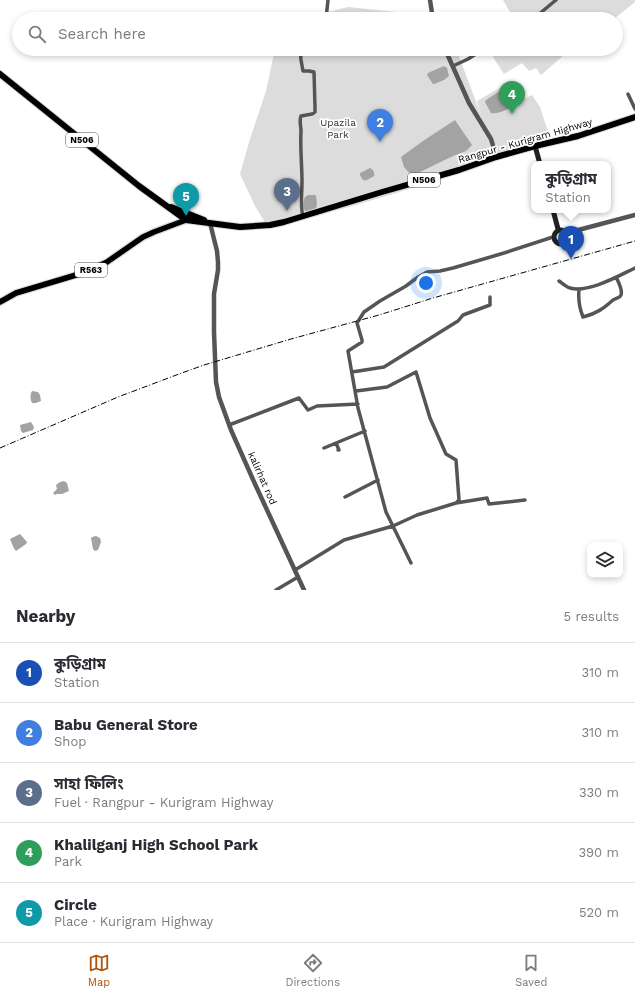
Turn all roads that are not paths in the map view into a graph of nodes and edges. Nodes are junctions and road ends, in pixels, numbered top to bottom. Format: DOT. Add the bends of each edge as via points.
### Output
graph roads {
  1 [pos="328,0"];
  2 [pos="430,0"];
  3 [pos="556,0"];
  4 [pos="327,12"];
  5 [pos="432,12"];
  6 [pos="542,12"];
  7 [pos="301,56"];
  8 [pos="448,56"];
  9 [pos="473,56"];
  10 [pos="453,66"];
  11 [pos="0,74"];
  12 [pos="628,94"];
  13 [pos="635,109"];
  14 [pos="635,117"];
  15 [pos="535,146"];
  16 [pos="496,157"];
  17 [pos="539,161"];
  18 [pos="554,213"];
  19 [pos="635,214"];
  20 [pos="184,216"];
  21 [pos="303,216"];
  22 [pos="210,223"];
  23 [pos="558,229"];
  24 [pos="567,233"];
  25 [pos="553,237"];
  26 [pos="635,268"];
  27 [pos="616,277"];
  28 [pos="559,282"];
  29 [pos="579,290"];
  30 [pos="490,298"];
  31 [pos="0,302"];
  32 [pos="352,372"];
  33 [pos="356,391"];
  34 [pos="358,404"];
  35 [pos="229,424"];
  36 [pos="365,431"];
  37 [pos="336,443"];
  38 [pos="324,448"];
  39 [pos="338,450"];
  40 [pos="378,480"];
  41 [pos="345,497"];
  42 [pos="525,500"];
  43 [pos="456,503"];
  44 [pos="393,526"];
  45 [pos="412,563"];
  46 [pos="295,570"];
  47 [pos="298,577"];
  48 [pos="276,590"];
  49 [pos="304,590"];
  1 -- 4 [label="street"];
  2 -- 5 [label="street"];
  3 -- 6 [label="street"];
  7 -- 21 [label="street" via="304,71 314,72 315,107 315,112 300,118"];
  8 -- 10 [label="street"];
  9 -- 10 [label="street"];
  10 -- 16 [label="street" via="469,104 491,139"];
  11 -- 20 [label="highway, N506" via="139,186"];
  12 -- 13 [label="street"];
  14 -- 15 [label="highway, Rangpur - Kurigram Highway / N506" via="578,136"];
  15 -- 16 [label="highway, Rangpur - Kurigram Highway / N506"];
  15 -- 17 [label="main road"];
  16 -- 21 [label="highway, Rangpur - Kurigram Highway / N506"];
  18 -- 23 [label="main road"];
  19 -- 24 [label="street"];
  20 -- 22 [label="highway, N506"];
  20 -- 22 [label="highway, N506" via="191,215"];
  20 -- 31 [label="main road, R563" via="175,224 143,237 107,262 86,272 16,294"];
  21 -- 22 [label="highway, Rangpur - Kurigram Highway / N506" via="277,224 254,226"];
  22 -- 35 [label="street, kalirhat rod" via="218,262 214,294 216,382"];
  23 -- 24 [label="main road"];
  23 -- 25 [label="main road"];
  24 -- 25 [label="main road" via="567,240 562,244 555,242"];
  25 -- 32 [label="street" via="453,268 427,272 380,301 364,312 357,324 362,342 348,351"];
  26 -- 27 [label="street"];
  27 -- 29 [label="street"];
  27 -- 29 [label="street" via="622,294 601,310 583,317 578,300"];
  28 -- 29 [label="street" via="568,288"];
  30 -- 32 [label="street" via="490,305 463,315 458,321 384,367"];
  32 -- 33 [label="street"];
  33 -- 34 [label="street"];
  33 -- 43 [label="street" via="387,387 416,372 430,418 446,454 456,460 459,500"];
  34 -- 35 [label="street" via="317,406 308,410 299,398"];
  34 -- 36 [label="street"];
  35 -- 46 [label="street, kalirhat rod"];
  36 -- 37 [label="street"];
  36 -- 40 [label="street"];
  37 -- 38 [label="street"];
  37 -- 39 [label="street"];
  40 -- 41 [label="street"];
  40 -- 44 [label="street" via="386,512"];
  42 -- 43 [label="street" via="489,504 487,498"];
  43 -- 44 [label="street"];
  44 -- 45 [label="street"];
  44 -- 46 [label="street" via="344,540"];
  46 -- 47 [label="street, kalirhat rod"];
  47 -- 48 [label="street"];
  47 -- 49 [label="street, kalirhat rod"];
}
